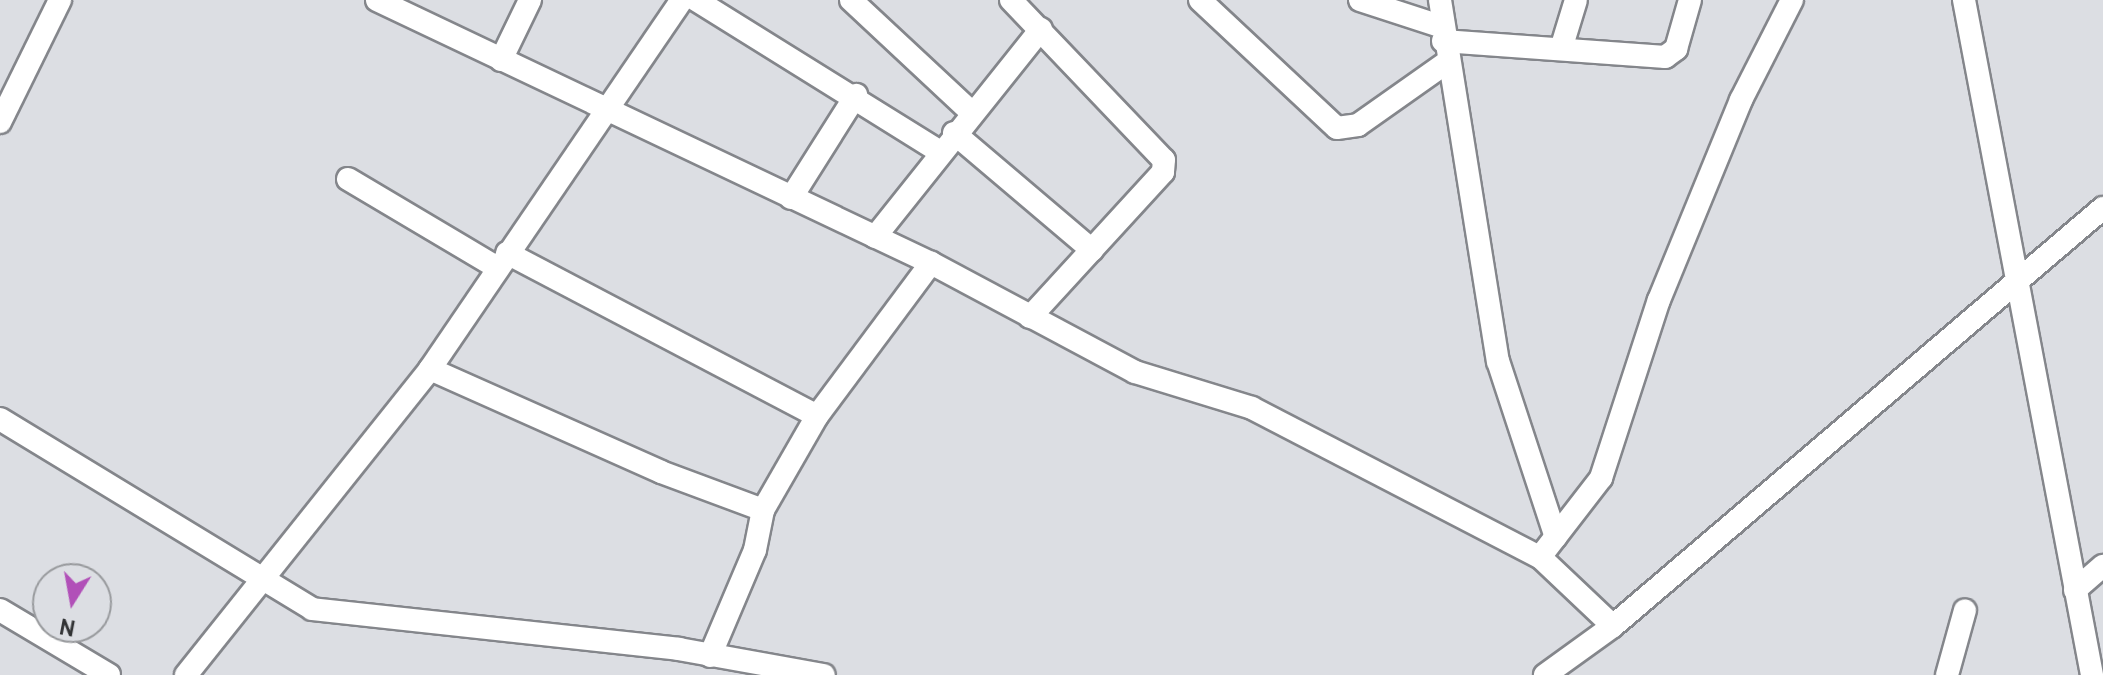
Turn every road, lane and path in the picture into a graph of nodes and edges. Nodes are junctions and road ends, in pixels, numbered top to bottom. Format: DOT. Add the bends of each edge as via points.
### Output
graph roads {
  1 [pos="60,0"];
  2 [pos="530,0"];
  3 [pos="682,0"];
  4 [pos="696,0"];
  5 [pos="851,0"];
  6 [pos="1011,0"];
  7 [pos="1200,0"];
  8 [pos="1360,0"];
  9 [pos="1440,0"];
  10 [pos="1576,0"];
  11 [pos="1690,0"];
  12 [pos="1792,0"];
  13 [pos="1964,0"];
  14 [pos="384,1"];
  15 [pos="1041,29"];
  16 [pos="1443,43"];
  17 [pos="1561,49"];
  18 [pos="501,60"];
  19 [pos="856,95"];
  20 [pos="604,112"];
  21 [pos="971,112"];
  22 [pos="1,114"];
  23 [pos="954,133"];
  24 [pos="940,152"];
  25 [pos="348,179"];
  26 [pos="791,198"];
  27 [pos="2103,208"];
  28 [pos="875,237"];
  29 [pos="1092,250"];
  30 [pos="503,260"];
  31 [pos="931,263"];
  32 [pos="2016,283"];
  33 [pos="1030,317"];
  34 [pos="430,369"];
  35 [pos="817,416"];
  36 [pos="0,419"];
  37 [pos="763,510"];
  38 [pos="1556,537"];
  39 [pos="1540,557"];
  40 [pos="2103,566"];
  41 [pos="258,578"];
  42 [pos="2075,590"];
  43 [pos="0,610"];
  44 [pos="1965,610"];
  45 [pos="1613,626"];
  46 [pos="710,656"];
  47 [pos="109,675"];
  48 [pos="186,675"];
  49 [pos="824,675"];
  50 [pos="1545,675"];
  51 [pos="1947,675"];
  52 [pos="2092,675"];
  1 -- 22 [label="street"];
  2 -- 18 [label="street"];
  3 -- 20 [label="street"];
  4 -- 19 [label="street"];
  5 -- 21 [label="street"];
  6 -- 15 [label="street"];
  7 -- 16 [label="street" via="1337,128 1358,125"];
  8 -- 16 [label="street"];
  9 -- 16 [label="street"];
  10 -- 17 [label="street"];
  11 -- 17 [label="street" via="1676,49 1665,57"];
  12 -- 38 [label="street" via="1741,100 1659,300 1601,478"];
  13 -- 32 [label="street"];
  14 -- 18 [label="street"];
  15 -- 21 [label="street"];
  15 -- 29 [label="street" via="1164,160 1163,172"];
  16 -- 17 [label="street"];
  16 -- 38 [label="street" via="1509,406"];
  18 -- 20 [label="street"];
  19 -- 24 [label="street"];
  19 -- 26 [label="street"];
  20 -- 26 [label="street"];
  20 -- 30 [label="street"];
  21 -- 23 [label="street"];
  23 -- 24 [label="street"];
  23 -- 29 [label="street"];
  24 -- 28 [label="street"];
  25 -- 30 [label="street"];
  26 -- 28 [label="street"];
  27 -- 32 [label="street"];
  28 -- 31 [label="street"];
  29 -- 33 [label="street"];
  30 -- 34 [label="street"];
  30 -- 35 [label="street"];
  31 -- 33 [label="street"];
  31 -- 35 [label="street"];
  32 -- 42 [label="street"];
  32 -- 45 [label="street"];
  33 -- 39 [label="street" via="1135,372 1252,408"];
  34 -- 37 [label="street" via="661,472"];
  34 -- 41 [label="street"];
  35 -- 37 [label="street"];
  36 -- 41 [label="street"];
  37 -- 46 [label="street" via="755,550"];
  38 -- 39 [label="street"];
  39 -- 45 [label="street"];
  40 -- 42 [label="street"];
  41 -- 46 [label="street" via="336,616"];
  41 -- 48 [label="street"];
  42 -- 52 [label="street"];
  43 -- 47 [label="street"];
  44 -- 51 [label="street"];
  45 -- 50 [label="street"];
  46 -- 49 [label="street"];
}
